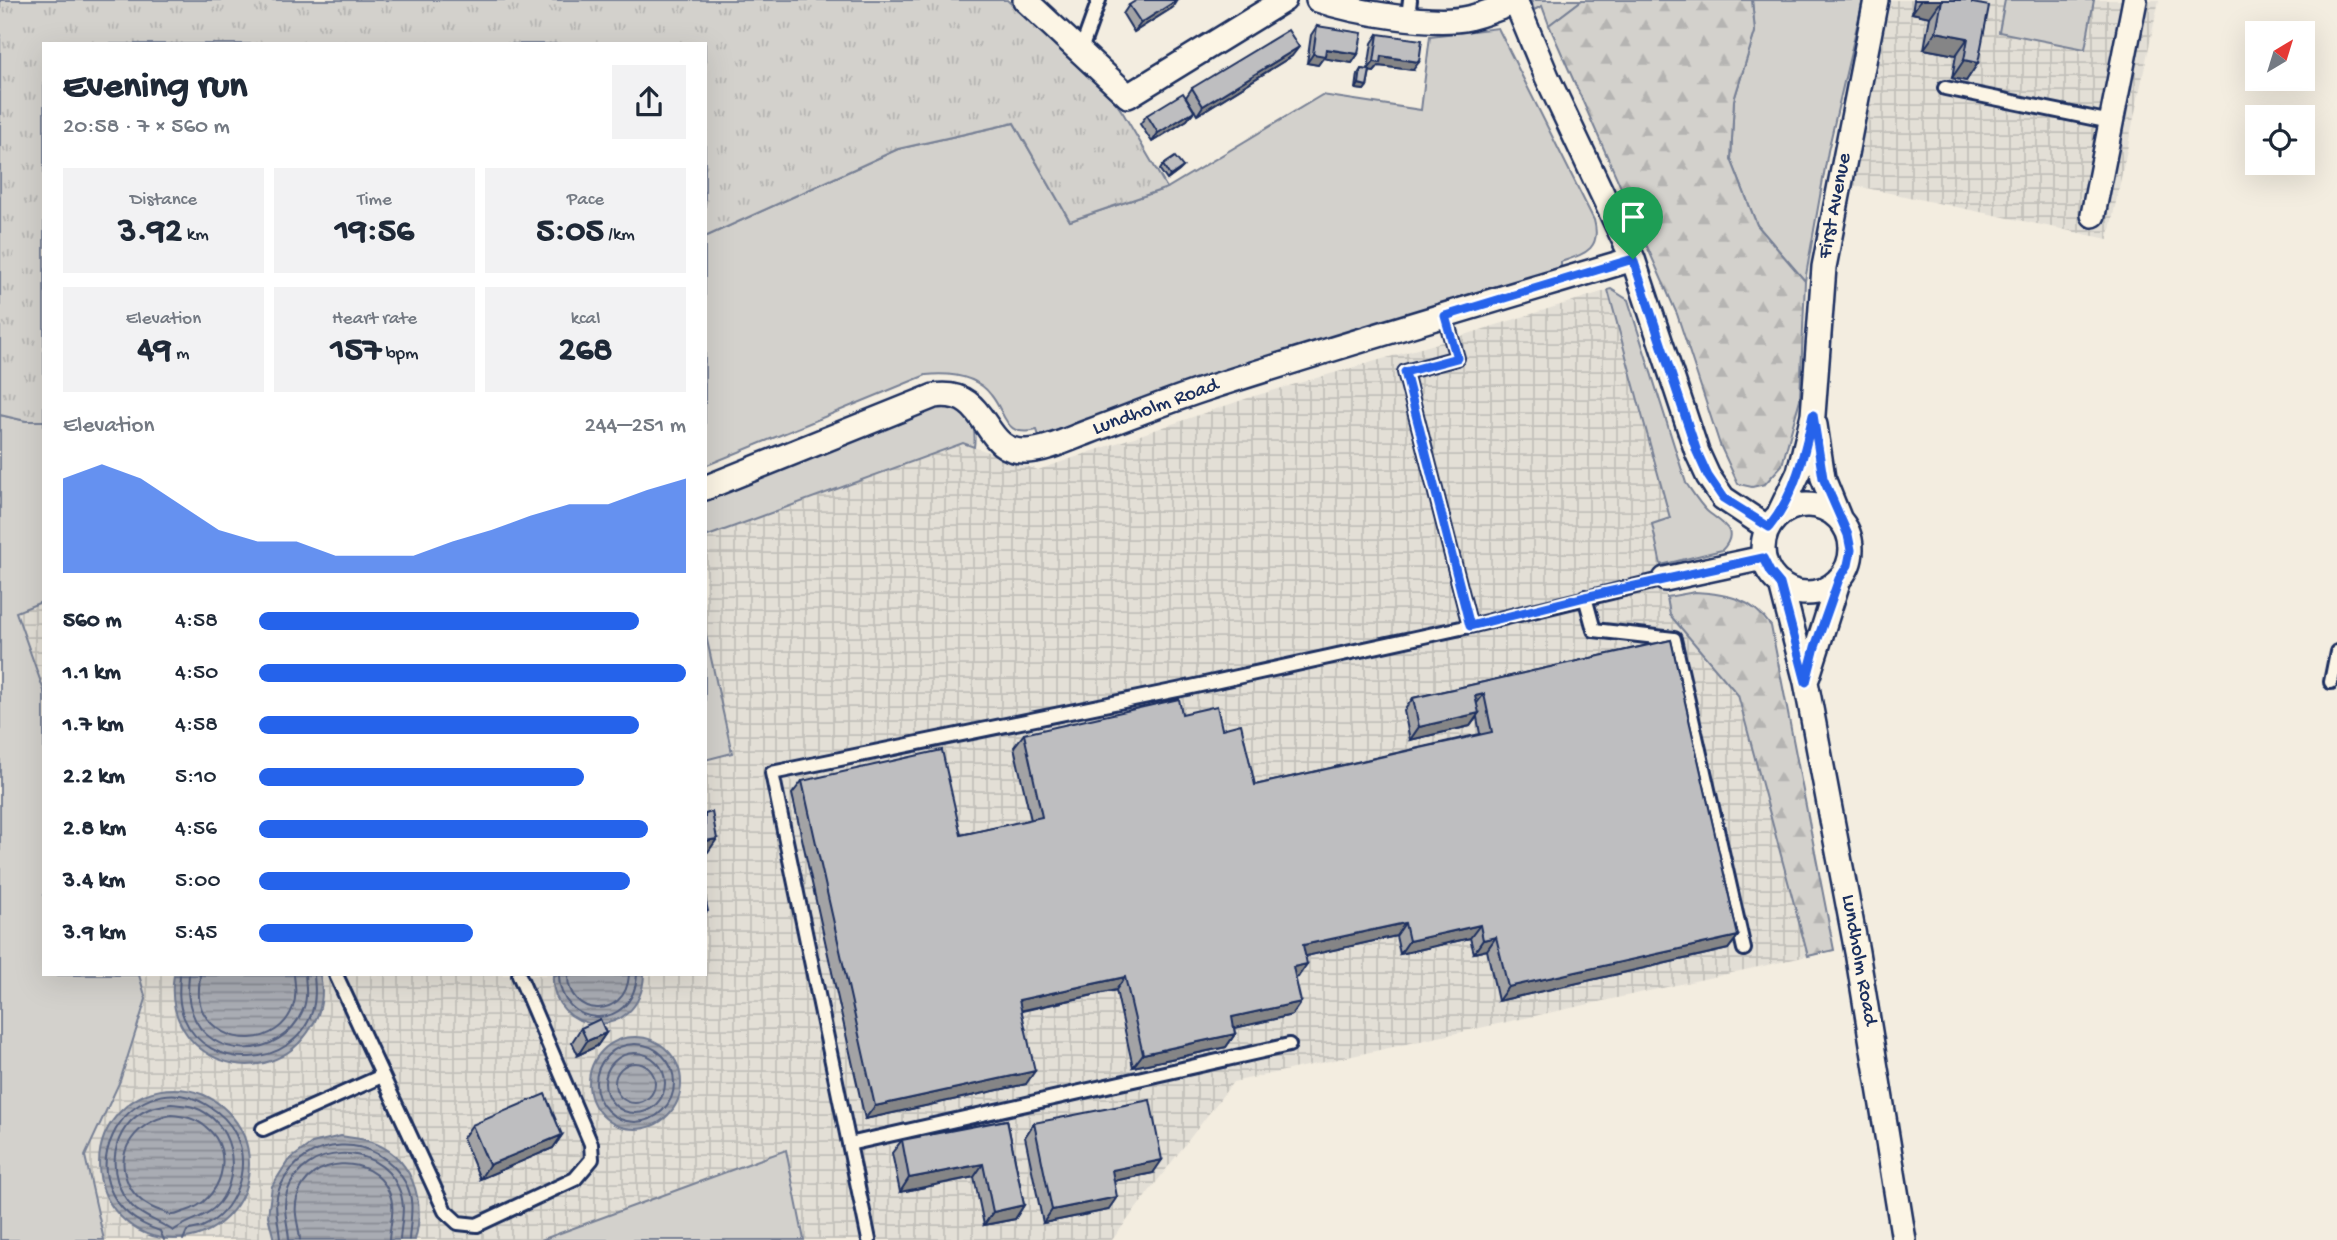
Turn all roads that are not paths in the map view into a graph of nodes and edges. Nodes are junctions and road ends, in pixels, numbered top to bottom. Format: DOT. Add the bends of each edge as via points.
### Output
graph roads {
  1 [pos="1025,0"];
  2 [pos="1099,0"];
  3 [pos="1284,0"];
  4 [pos="1318,0"];
  5 [pos="1876,0"];
  6 [pos="2135,0"];
  7 [pos="1515,1"];
  8 [pos="1409,9"];
  9 [pos="1081,50"];
  10 [pos="1945,88"];
  11 [pos="2111,122"];
  12 [pos="2093,215"];
  13 [pos="1633,259"];
  14 [pos="1445,316"];
  15 [pos="1813,415"];
  16 [pos="707,487"];
  17 [pos="1773,522"];
  18 [pos="1841,522"];
  19 [pos="1763,558"];
  20 [pos="1665,579"];
  21 [pos="1839,579"];
  22 [pos="1780,584"];
  23 [pos="1585,597"];
  24 [pos="1470,626"];
  25 [pos="2337,652"];
  26 [pos="1806,682"];
  27 [pos="2331,682"];
  28 [pos="1744,949"];
  29 [pos="336,976"];
  30 [pos="519,976"];
  31 [pos="1289,1045"];
  32 [pos="382,1076"];
  33 [pos="263,1129"];
  34 [pos="849,1144"];
  35 [pos="869,1240"];
  36 [pos="1904,1240"];
  1 -- 9 [label="street"];
  2 -- 9 [label="lane"];
  3 -- 9 [label="street" via="1128,96"];
  4 -- 8 [label="street"];
  5 -- 15 [label="street, First Avenue" via="1824,267"];
  6 -- 11 [label="street"];
  7 -- 8 [label="street" via="1467,18 1436,20"];
  7 -- 13 [label="street"];
  10 -- 11 [label="lane"];
  11 -- 12 [label="street"];
  13 -- 14 [label="street, Lundholm Road"];
  13 -- 17 [label="street" via="1708,476 1723,498"];
  14 -- 16 [label="street, Lundholm Road" via="1201,391 1027,451 1016,450 993,436 969,402 948,394 934,396"];
  14 -- 24 [label="lane" via="1457,358 1405,372"];
  15 -- 17 [label="street, First Avenue" via="1799,472"];
  15 -- 18 [label="street, First Avenue" via="1823,478"];
  17 -- 18 [label="street" via="1791,508 1808,503 1823,507"];
  17 -- 19 [label="street" via="1763,542"];
  18 -- 21 [label="street, Lundholm Road" via="1851,550"];
  19 -- 20 [label="street"];
  19 -- 22 [label="street, Lundholm Road"];
  20 -- 23 [label="lane"];
  21 -- 22 [label="street" via="1807,593"];
  21 -- 26 [label="street, Lundholm Road"];
  22 -- 26 [label="street, Lundholm Road"];
  23 -- 24 [label="lane"];
  23 -- 28 [label="lane" via="1594,630 1674,639"];
  24 -- 34 [label="lane" via="772,773"];
  25 -- 27 [label="lane"];
  26 -- 36 [label="street, Lundholm Road" via="1857,951"];
  29 -- 32 [label="lane"];
  30 -- 32 [label="lane" via="591,1144 592,1159 575,1179 477,1225 458,1223 446,1211"];
  31 -- 34 [label="lane"];
  32 -- 33 [label="lane"];
  34 -- 35 [label="lane"];
}
